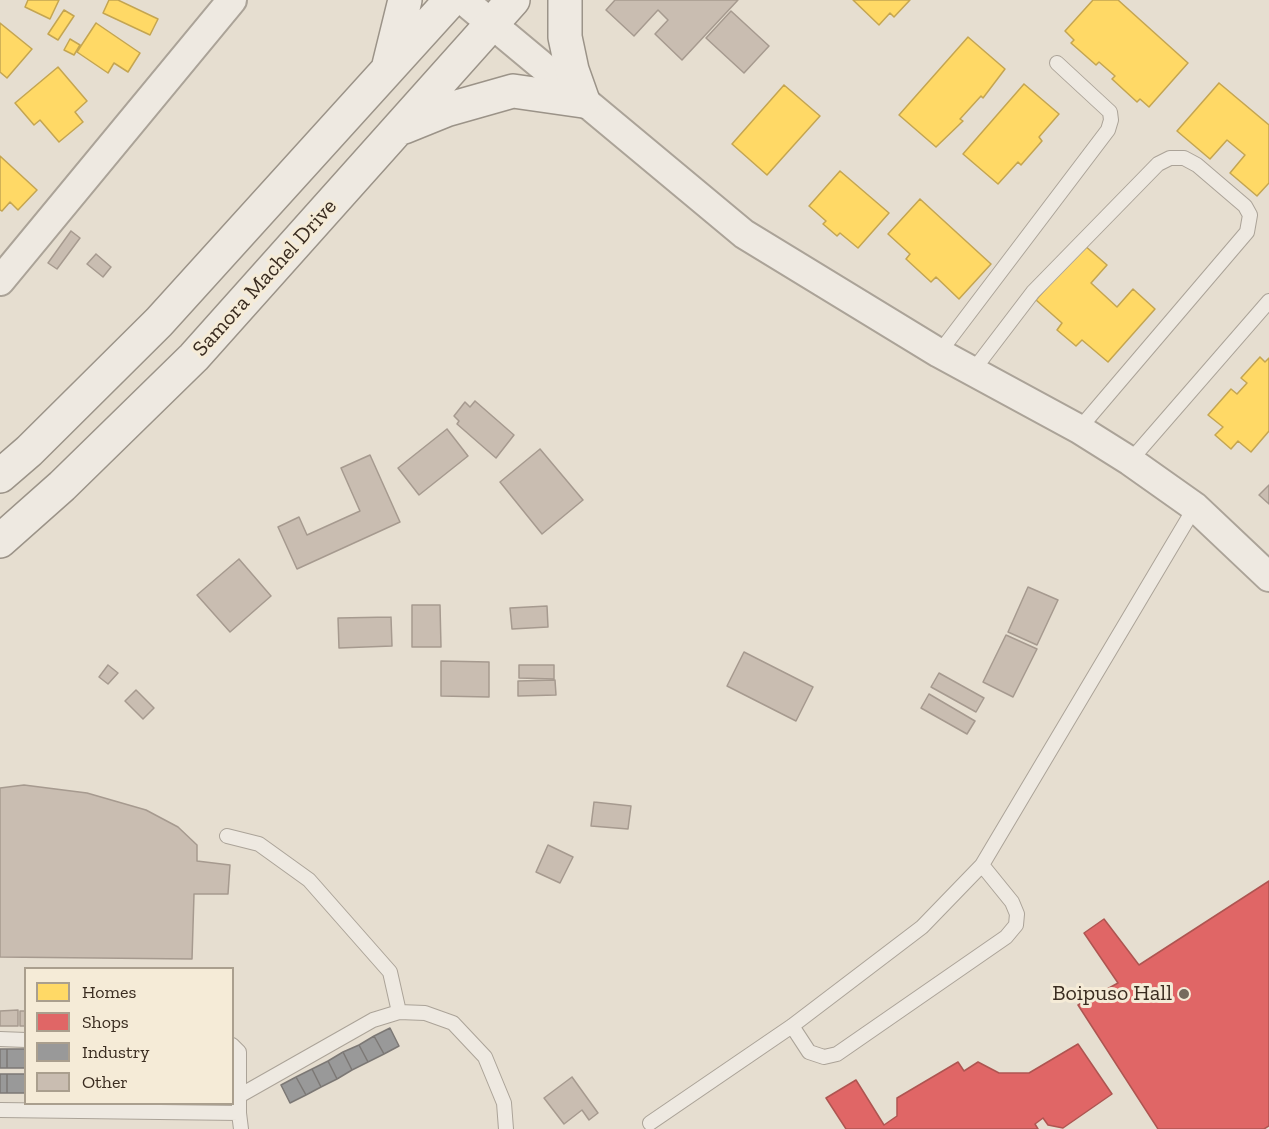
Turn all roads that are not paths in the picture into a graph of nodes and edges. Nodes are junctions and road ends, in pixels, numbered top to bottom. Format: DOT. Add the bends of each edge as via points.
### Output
graph roads {
  1 [pos="232,0"];
  2 [pos="405,0"];
  3 [pos="451,0"];
  4 [pos="463,0"];
  5 [pos="513,0"];
  6 [pos="565,0"];
  7 [pos="492,25"];
  8 [pos="1057,63"];
  9 [pos="389,65"];
  10 [pos="583,101"];
  11 [pos="397,130"];
  12 [pos="0,281"];
  13 [pos="1269,301"];
  14 [pos="939,353"];
  15 [pos="972,372"];
  16 [pos="1079,429"];
  17 [pos="1130,461"];
  18 [pos="0,476"];
  19 [pos="1195,507"];
  20 [pos="0,541"];
  21 [pos="1269,577"];
  22 [pos="227,836"];
  23 [pos="982,865"];
  24 [pos="399,1012"];
  25 [pos="792,1026"];
  26 [pos="0,1039"];
  27 [pos="24,1040"];
  28 [pos="234,1047"];
  29 [pos="239,1096"];
  30 [pos="0,1110"];
  31 [pos="239,1113"];
  32 [pos="650,1123"];
  33 [pos="241,1129"];
  34 [pos="506,1129"];
  1 -- 12 [label="street"];
  2 -- 9 [label="main road"];
  3 -- 9 [label="main road"];
  4 -- 7 [label="street"];
  5 -- 7 [label="main road, Samora Machel Drive"];
  6 -- 10 [label="main road" via="565,37"];
  7 -- 10 [label="street"];
  7 -- 11 [label="main road, Samora Machel Drive"];
  8 -- 14 [label="lane" via="1110,112 1108,130"];
  9 -- 18 [label="main road" via="159,322"];
  10 -- 11 [label="main road" via="513,91 446,110"];
  10 -- 14 [label="street" via="744,234"];
  11 -- 20 [label="main road, Samora Machel Drive" via="194,357"];
  13 -- 17 [label="lane"];
  14 -- 15 [label="street"];
  15 -- 16 [label="street"];
  15 -- 16 [label="lane" via="1034,292 1158,164 1170,158 1184,158 1245,206 1250,215 1247,232"];
  16 -- 17 [label="street"];
  17 -- 19 [label="street"];
  19 -- 21 [label="street"];
  19 -- 23 [label="lane"];
  22 -- 24 [label="lane" via="259,844 309,880 390,972"];
  23 -- 25 [label="lane" via="922,927"];
  23 -- 25 [label="lane" via="1017,914 1016,925 1006,937 837,1054 816,1057"];
  24 -- 29 [label="lane" via="373,1020"];
  24 -- 34 [label="lane" via="425,1013 453,1023 485,1057 504,1103"];
  25 -- 32 [label="lane"];
  26 -- 27 [label="lane"];
  28 -- 29 [label="lane" via="239,1052"];
  29 -- 31 [label="lane"];
  30 -- 31 [label="lane"];
  31 -- 33 [label="lane"];
}
